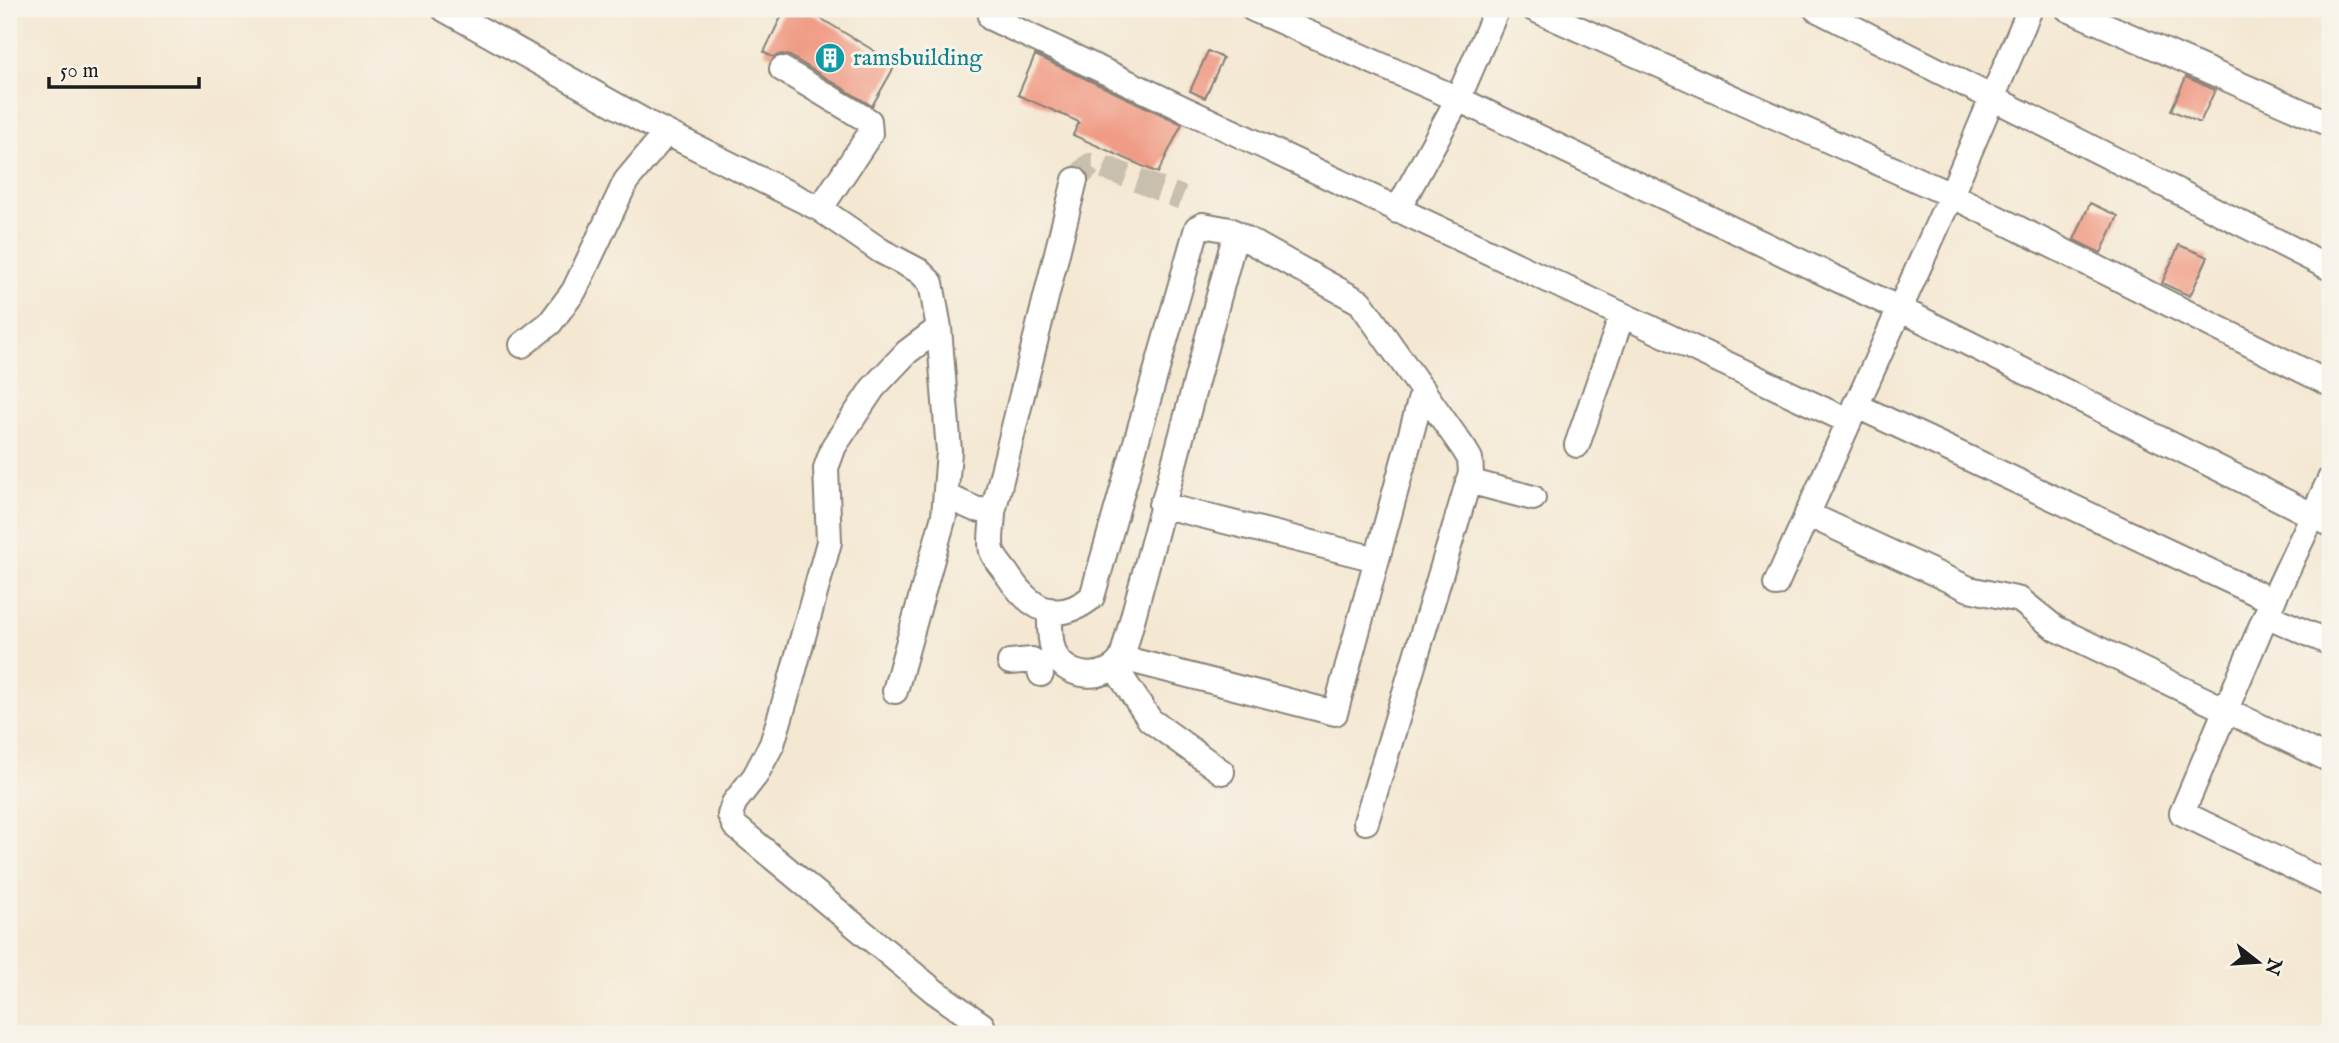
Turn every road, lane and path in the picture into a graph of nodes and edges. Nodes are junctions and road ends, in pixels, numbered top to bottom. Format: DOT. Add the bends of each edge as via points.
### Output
graph roads {
  1 [pos="1253,9"];
  2 [pos="1497,9"];
  3 [pos="1534,9"];
  4 [pos="1815,9"];
  5 [pos="2030,9"];
  6 [pos="2068,9"];
  7 [pos="460,12"];
  8 [pos="986,12"];
  9 [pos="782,69"];
  10 [pos="1992,95"];
  11 [pos="1458,99"];
  12 [pos="2330,124"];
  13 [pos="666,133"];
  14 [pos="1075,180"];
  15 [pos="1951,195"];
  16 [pos="820,209"];
  17 [pos="1397,211"];
  18 [pos="1236,236"];
  19 [pos="2330,268"];
  20 [pos="1898,308"];
  21 [pos="1622,316"];
  22 [pos="939,328"];
  23 [pos="522,345"];
  24 [pos="2330,384"];
  25 [pos="1423,390"];
  26 [pos="1852,413"];
  27 [pos="1577,445"];
  28 [pos="2330,479"];
  29 [pos="1468,481"];
  30 [pos="946,496"];
  31 [pos="1533,498"];
  32 [pos="1161,505"];
  33 [pos="993,512"];
  34 [pos="1807,514"];
  35 [pos="2321,520"];
  36 [pos="1376,559"];
  37 [pos="1776,584"];
  38 [pos="2269,608"];
  39 [pos="1050,610"];
  40 [pos="1051,640"];
  41 [pos="2330,643"];
  42 [pos="1119,663"];
  43 [pos="1028,666"];
  44 [pos="895,691"];
  45 [pos="2225,711"];
  46 [pos="2330,760"];
  47 [pos="1222,772"];
  48 [pos="1366,822"];
  49 [pos="2330,885"];
  50 [pos="982,1025"];
  1 -- 11 [label="street"];
  2 -- 11 [label="street"];
  3 -- 15 [label="street"];
  4 -- 10 [label="street"];
  5 -- 10 [label="street"];
  6 -- 12 [label="street"];
  7 -- 13 [label="street"];
  8 -- 17 [label="street"];
  9 -- 16 [label="street" via="869,121 871,127"];
  10 -- 15 [label="street"];
  10 -- 19 [label="street"];
  11 -- 17 [label="street"];
  11 -- 20 [label="street"];
  13 -- 16 [label="street"];
  13 -- 23 [label="street" via="626,181 574,291 550,323"];
  14 -- 33 [label="street"];
  15 -- 20 [label="street"];
  15 -- 24 [label="street"];
  16 -- 22 [label="street" via="919,271 931,283"];
  17 -- 21 [label="street"];
  18 -- 25 [label="street" via="1360,302"];
  18 -- 32 [label="street"];
  18 -- 39 [label="street" via="1211,225 1197,228 1092,597 1079,608"];
  20 -- 26 [label="street"];
  20 -- 35 [label="street"];
  21 -- 26 [label="street"];
  21 -- 27 [label="street"];
  22 -- 30 [label="street" via="949,451"];
  22 -- 50 [label="street" via="906,352 873,387 834,446 826,468 829,542 790,684 772,744 730,815 735,826"];
  25 -- 29 [label="street" via="1470,458"];
  25 -- 36 [label="street"];
  26 -- 34 [label="street"];
  26 -- 38 [label="street"];
  28 -- 35 [label="street"];
  29 -- 31 [label="street"];
  29 -- 48 [label="street"];
  30 -- 33 [label="street"];
  30 -- 44 [label="street"];
  32 -- 36 [label="street"];
  32 -- 42 [label="street"];
  33 -- 39 [label="street" via="992,551 1028,602"];
  34 -- 37 [label="street"];
  34 -- 45 [label="street" via="1969,589 2020,600 2055,628"];
  35 -- 38 [label="street"];
  36 -- 42 [label="street" via="1335,713"];
  38 -- 41 [label="street"];
  38 -- 45 [label="street"];
  39 -- 40 [label="street"];
  40 -- 42 [label="street" via="1066,667 1083,674 1101,676"];
  40 -- 43 [label="street"];
  42 -- 47 [label="street" via="1150,720"];
  45 -- 46 [label="street"];
  45 -- 49 [label="street" via="2182,813"];
}
